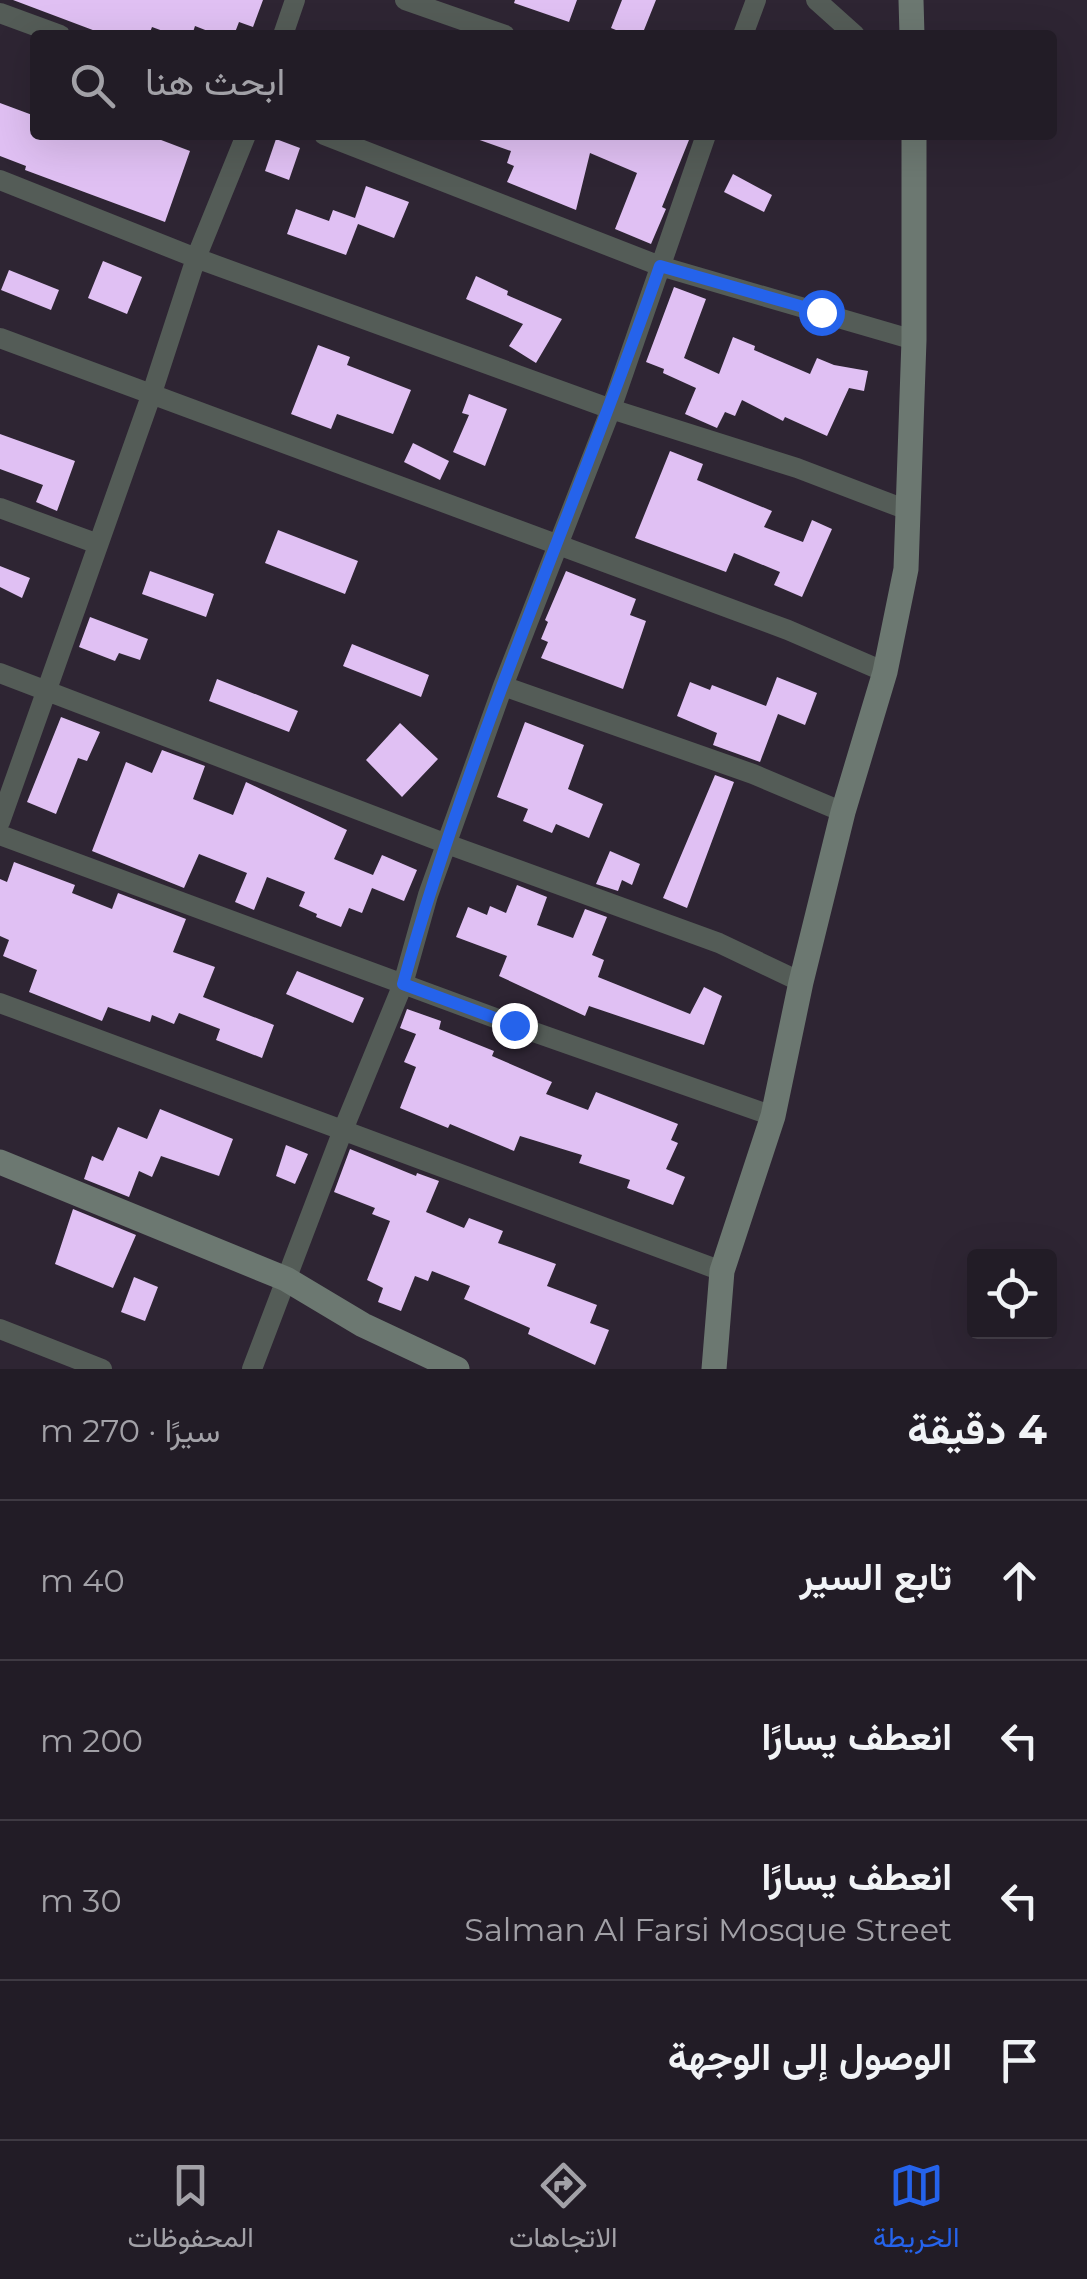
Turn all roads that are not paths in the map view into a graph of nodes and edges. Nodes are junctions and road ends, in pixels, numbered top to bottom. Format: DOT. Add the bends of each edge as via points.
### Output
graph roads {
  1 [pos="295,0"];
  2 [pos="405,0"];
  3 [pos="756,0"];
  4 [pos="816,0"];
  5 [pos="911,0"];
  6 [pos="0,12"];
  7 [pos="47,30"];
  8 [pos="285,30"];
  9 [pos="491,30"];
  10 [pos="745,30"];
  11 [pos="849,30"];
  12 [pos="912,30"];
  13 [pos="244,140"];
  14 [pos="337,140"];
  15 [pos="704,140"];
  16 [pos="914,140"];
  17 [pos="0,180"];
  18 [pos="196,258"];
  19 [pos="660,266"];
  20 [pos="0,338"];
  21 [pos="914,340"];
  22 [pos="152,393"];
  23 [pos="611,409"];
  24 [pos="0,508"];
  25 [pos="910,511"];
  26 [pos="98,544"];
  27 [pos="558,544"];
  28 [pos="0,672"];
  29 [pos="885,672"];
  30 [pos="504,686"];
  31 [pos="48,690"];
  32 [pos="843,812"];
  33 [pos="0,822"];
  34 [pos="0,835"];
  35 [pos="447,844"];
  36 [pos="801,982"];
  37 [pos="403,984"];
  38 [pos="0,1003"];
  39 [pos="773,1116"];
  40 [pos="343,1130"];
  41 [pos="0,1162"];
  42 [pos="722,1271"];
  43 [pos="286,1279"];
  44 [pos="0,1329"];
  45 [pos="102,1369"];
  46 [pos="252,1369"];
  47 [pos="458,1369"];
  48 [pos="714,1369"];
  1 -- 8 [label="street"];
  2 -- 9 [label="street"];
  3 -- 10 [label="street"];
  4 -- 11 [label="street"];
  5 -- 12 [label="street"];
  6 -- 7 [label="street"];
  13 -- 18 [label="street"];
  14 -- 19 [label="street"];
  15 -- 19 [label="street"];
  16 -- 21 [label="street"];
  17 -- 18 [label="street"];
  18 -- 22 [label="street"];
  18 -- 23 [label="street"];
  19 -- 21 [label="street"];
  19 -- 23 [label="street"];
  20 -- 22 [label="street"];
  21 -- 25 [label="street"];
  22 -- 26 [label="street"];
  22 -- 27 [label="street"];
  23 -- 25 [label="street"];
  23 -- 27 [label="street"];
  24 -- 26 [label="street"];
  25 -- 29 [label="street"];
  26 -- 31 [label="street"];
  27 -- 29 [label="street"];
  27 -- 30 [label="street"];
  28 -- 31 [label="street"];
  29 -- 32 [label="street"];
  30 -- 32 [label="street"];
  30 -- 35 [label="street"];
  31 -- 33 [label="street"];
  31 -- 35 [label="street"];
  32 -- 36 [label="street"];
  34 -- 37 [label="street"];
  35 -- 36 [label="street" via="719,943"];
  35 -- 37 [label="street"];
  36 -- 39 [label="street"];
  37 -- 39 [label="street"];
  37 -- 40 [label="street"];
  38 -- 40 [label="street"];
  39 -- 42 [label="street"];
  40 -- 42 [label="street"];
  40 -- 43 [label="street"];
  41 -- 43 [label="street"];
  42 -- 48 [label="street"];
  43 -- 46 [label="street"];
  43 -- 47 [label="street" via="363,1325"];
  44 -- 45 [label="street"];
}
